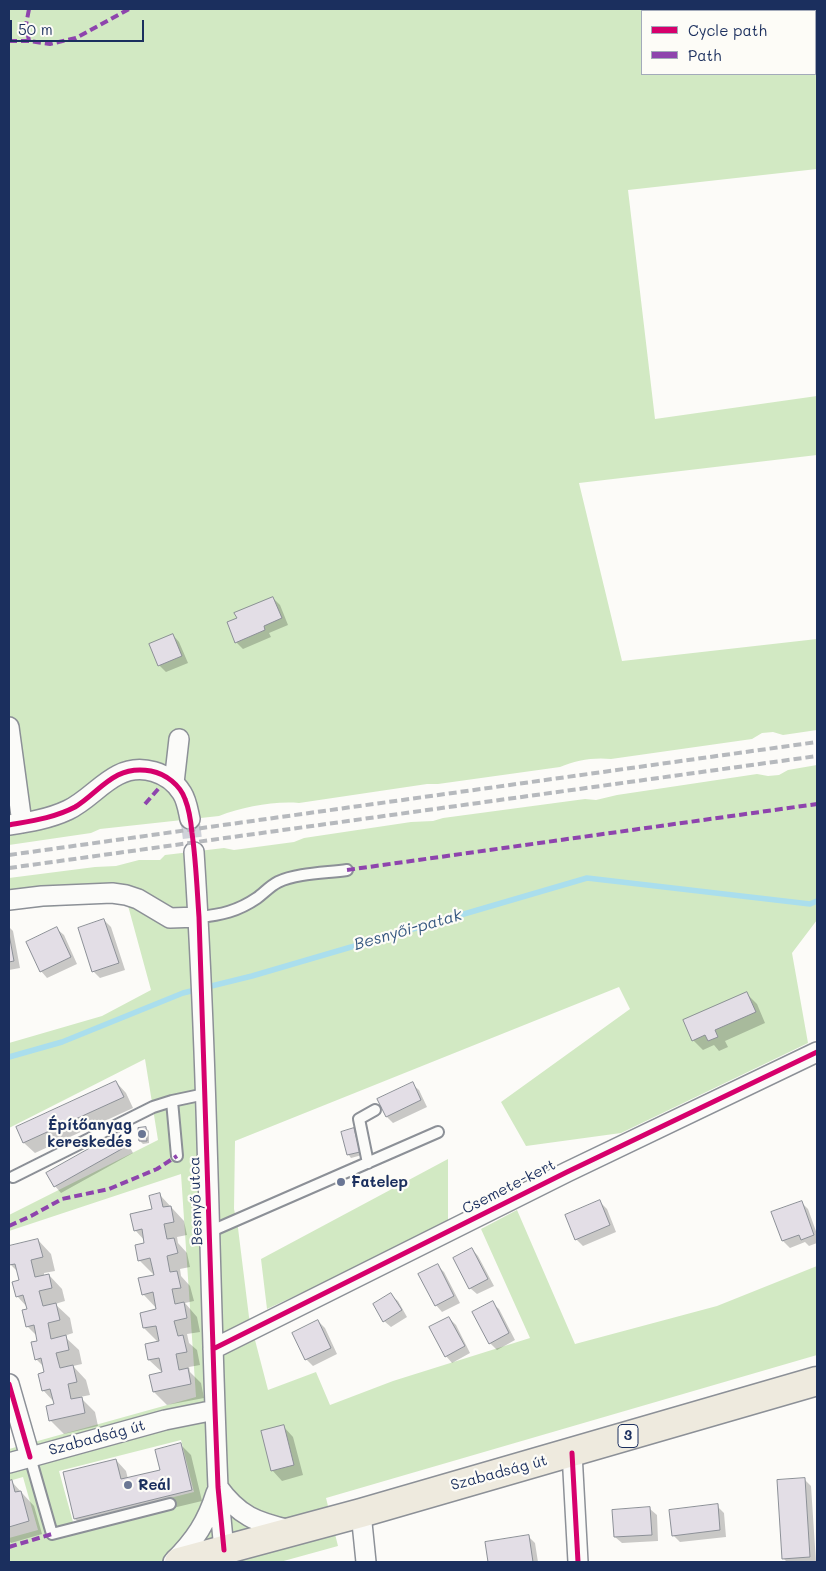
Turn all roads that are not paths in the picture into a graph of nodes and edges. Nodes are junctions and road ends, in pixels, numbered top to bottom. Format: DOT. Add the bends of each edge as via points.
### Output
graph roads {
  1 [pos="9,727"];
  2 [pos="179,739"];
  3 [pos="174,783"];
  4 [pos="190,819"];
  5 [pos="15,824"];
  6 [pos="194,852"];
  7 [pos="347,870"];
  8 [pos="9,900"];
  9 [pos="199,916"];
  10 [pos="817,1052"];
  11 [pos="205,1094"];
  12 [pos="172,1101"];
  13 [pos="375,1110"];
  14 [pos="438,1132"];
  15 [pos="177,1156"];
  16 [pos="368,1162"];
  17 [pos="14,1177"];
  18 [pos="210,1232"];
  19 [pos="213,1349"];
  20 [pos="817,1381"];
  21 [pos="9,1384"];
  22 [pos="215,1410"];
  23 [pos="572,1453"];
  24 [pos="30,1456"];
  25 [pos="9,1463"];
  26 [pos="218,1487"];
  27 [pos="170,1504"];
  28 [pos="361,1513"];
  29 [pos="294,1530"];
  30 [pos="224,1550"];
  31 [pos="173,1562"];
  32 [pos="179,1562"];
  33 [pos="366,1562"];
  34 [pos="578,1562"];
  1 -- 5 [label="street"];
  2 -- 3 [label="street"];
  3 -- 4 [label="street" via="186,800"];
  3 -- 5 [label="street" via="154,772 133,770 118,775 94,794 57,815"];
  6 -- 9 [label="street, Besnyő utca"];
  7 -- 9 [label="lane" via="289,878 234,911"];
  8 -- 9 [label="street" via="112,893 138,899 170,918"];
  9 -- 11 [label="street, Besnyő utca"];
  10 -- 19 [label="street, Csemete-kert"];
  11 -- 12 [label="lane"];
  11 -- 18 [label="street, Besnyő utca"];
  12 -- 15 [label="lane"];
  12 -- 17 [label="lane" via="153,1107"];
  13 -- 16 [label="lane" via="359,1119"];
  14 -- 16 [label="lane"];
  16 -- 18 [label="lane"];
  18 -- 19 [label="street, Besnyő utca"];
  19 -- 22 [label="street, Besnyő utca"];
  20 -- 23 [label="main road, Szabadság út / 3"];
  21 -- 24 [label="street"];
  22 -- 24 [label="street, Szabadság út"];
  22 -- 26 [label="street, Besnyő utca"];
  23 -- 28 [label="main road, Szabadság út / 3"];
  23 -- 34 [label="street"];
  24 -- 25 [label="street, Szabadság út"];
  24 -- 27 [label="lane" via="52,1534"];
  26 -- 29 [label="street" via="236,1509 249,1517 266,1525"];
  26 -- 30 [label="street, Besnyő utca"];
  26 -- 31 [label="street" via="205,1522"];
  28 -- 29 [label="main road, Szabadság út / 3"];
  28 -- 33 [label="street"];
  29 -- 30 [label="main road, Szabadság út / 3"];
  30 -- 32 [label="main road, Szabadság út / 3"];
}
